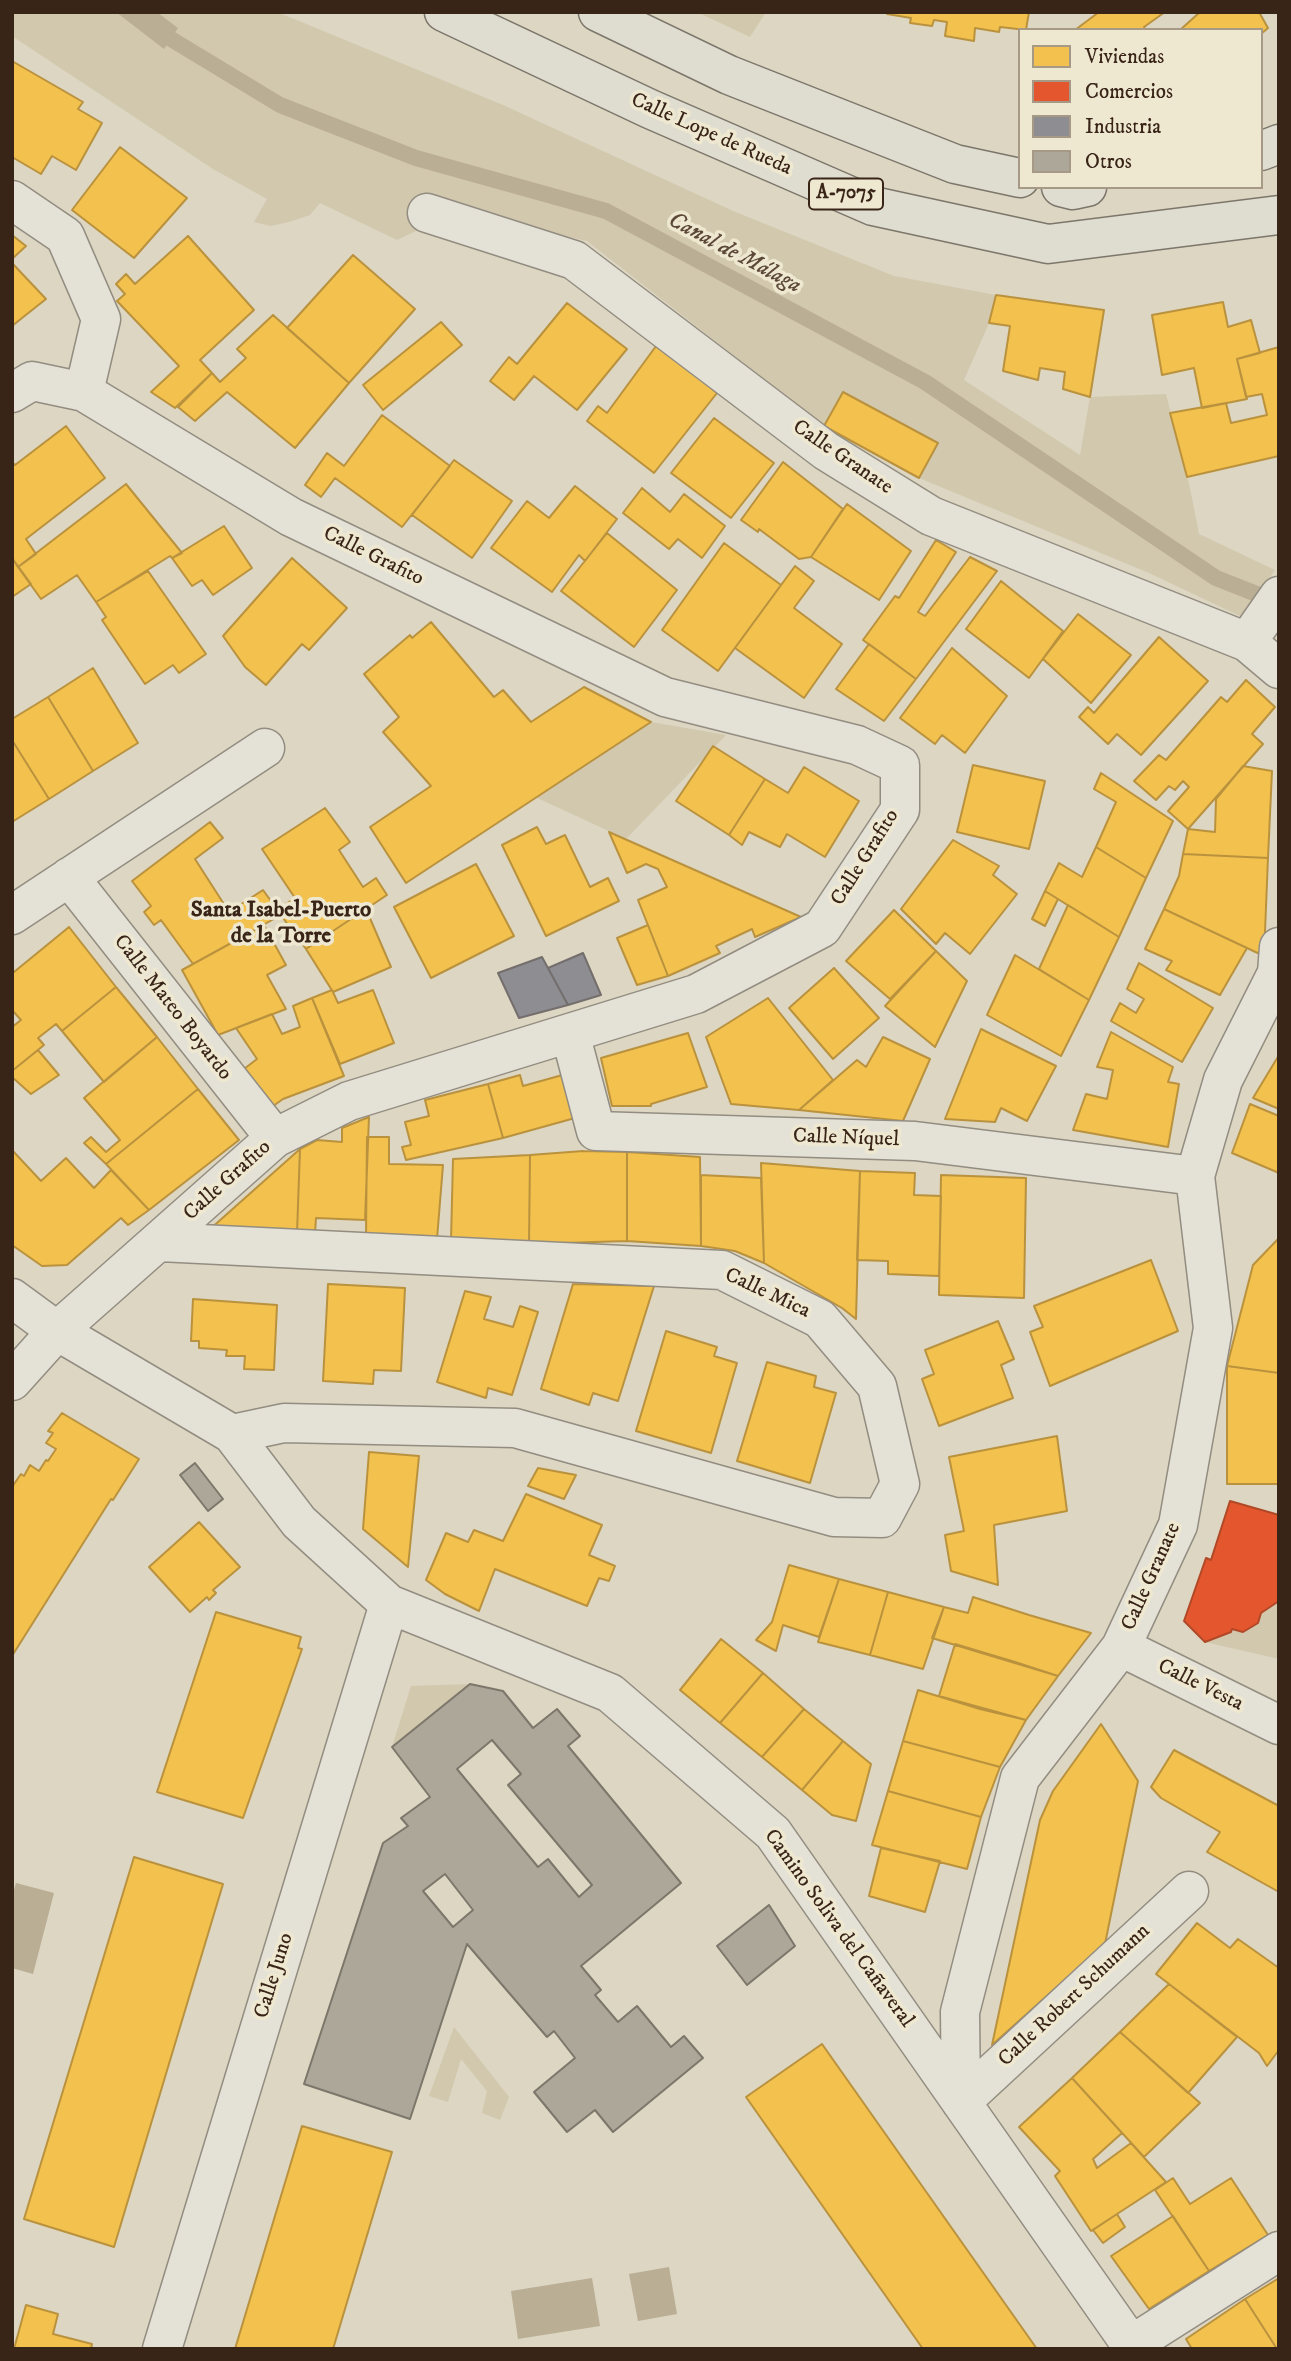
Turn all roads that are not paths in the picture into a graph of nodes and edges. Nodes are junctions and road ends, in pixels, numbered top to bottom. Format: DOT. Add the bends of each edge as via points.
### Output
graph roads {
  1 [pos="444,12"];
  2 [pos="598,12"];
  3 [pos="1018,178"];
  4 [pos="12,200"];
  5 [pos="426,213"];
  6 [pos="1279,215"];
  7 [pos="84,392"];
  8 [pos="12,393"];
  9 [pos="1279,596"];
  10 [pos="1247,642"];
  11 [pos="1279,669"];
  12 [pos="265,748"];
  13 [pos="69,877"];
  14 [pos="12,915"];
  15 [pos="1279,947"];
  16 [pos="570,1033"];
  17 [pos="275,1139"];
  18 [pos="1195,1176"];
  19 [pos="160,1241"];
  20 [pos="12,1298"];
  21 [pos="57,1331"];
  22 [pos="12,1381"];
  23 [pos="232,1434"];
  24 [pos="388,1604"];
  25 [pos="1121,1647"];
  26 [pos="1279,1725"];
  27 [pos="1189,1891"];
  28 [pos="961,2102"];
  29 [pos="1279,2251"];
  30 [pos="1133,2347"];
  31 [pos="162,2349"];
  1 -- 6 [label="main road, Calle Lope de Rueda / A-7075" via="650,109 873,206 1048,244"];
  2 -- 3 [label="main road" via="729,75 930,155"];
  4 -- 7 [label="street" via="65,236 101,318"];
  5 -- 10 [label="street, Calle Granate" via="574,260 826,451 931,516"];
  7 -- 8 [label="street, Calle Grafito" via="32,381"];
  7 -- 16 [label="street, Calle Grafito" via="291,517 665,697 857,745 900,765 900,810 822,928 696,994"];
  9 -- 10 [label="street"];
  10 -- 11 [label="street, Calle Granate"];
  12 -- 13 [label="street"];
  13 -- 14 [label="street"];
  13 -- 17 [label="street, Calle Mateo Boyardo"];
  15 -- 18 [label="street, Calle Granate" via="1277,973 1223,1080"];
  16 -- 17 [label="street, Calle Grafito" via="349,1101"];
  16 -- 18 [label="street, Calle Níquel" via="596,1131 915,1141"];
  17 -- 19 [label="street, Calle Grafito"];
  18 -- 25 [label="street, Calle Granate" via="1213,1328 1178,1525"];
  19 -- 21 [label="street, Calle Grafito"];
  19 -- 23 [label="street, Calle Mica" via="722,1270 820,1319 877,1386 900,1483 882,1518 834,1517 514,1428 284,1423"];
  20 -- 21 [label="street, Camino Soliva del Cañaveral"];
  21 -- 22 [label="street, Calle Grafito"];
  21 -- 23 [label="street, Camino Soliva del Cañaveral"];
  23 -- 24 [label="street, Camino Soliva del Cañaveral" via="299,1522"];
  24 -- 28 [label="street, Camino Soliva del Cañaveral" via="610,1693 773,1833"];
  24 -- 31 [label="street, Calle Juno"];
  25 -- 26 [label="street, Calle Vesta"];
  25 -- 28 [label="street, Calle Granate" via="1020,1778 960,2012"];
  27 -- 28 [label="street, Calle Robert Schumann"];
  28 -- 30 [label="street, Camino Soliva del Cañaveral"];
  29 -- 30 [label="street"];
}
